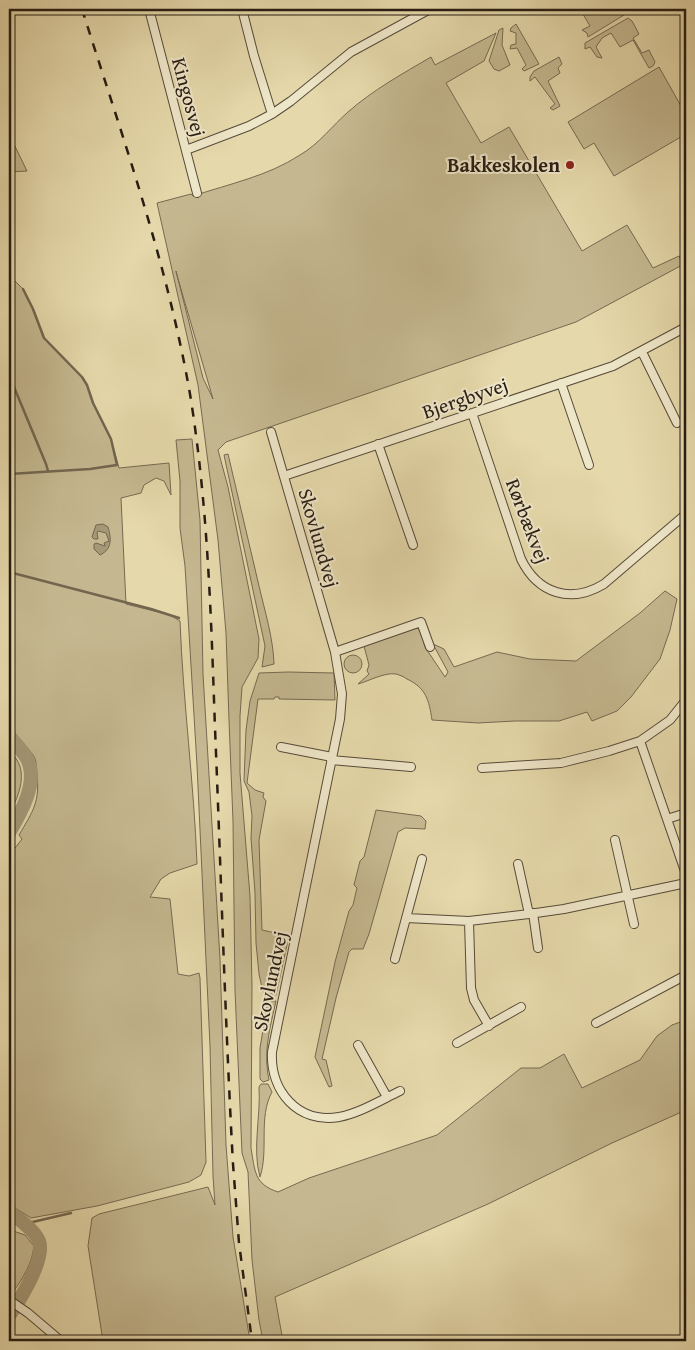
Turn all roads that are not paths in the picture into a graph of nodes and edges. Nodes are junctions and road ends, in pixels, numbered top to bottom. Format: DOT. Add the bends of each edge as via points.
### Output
graph roads {
  1 [pos="149,9"];
  2 [pos="242,9"];
  3 [pos="430,9"];
  4 [pos="272,114"];
  5 [pos="186,150"];
  6 [pos="197,193"];
  7 [pos="686,327"];
  8 [pos="642,352"];
  9 [pos="561,383"];
  10 [pos="472,413"];
  11 [pos="677,423"];
  12 [pos="271,432"];
  13 [pos="378,444"];
  14 [pos="589,465"];
  15 [pos="284,476"];
  16 [pos="686,514"];
  17 [pos="413,545"];
  18 [pos="430,647"];
  19 [pos="335,652"];
  20 [pos="686,700"];
  21 [pos="640,741"];
  22 [pos="281,747"];
  23 [pos="332,758"];
  24 [pos="411,767"];
  25 [pos="482,768"];
  26 [pos="686,813"];
  27 [pos="667,819"];
  28 [pos="615,840"];
  29 [pos="422,859"];
  30 [pos="518,864"];
  31 [pos="686,874"];
  32 [pos="686,883"];
  33 [pos="628,896"];
  34 [pos="531,914"];
  35 [pos="406,918"];
  36 [pos="469,922"];
  37 [pos="634,924"];
  38 [pos="538,948"];
  39 [pos="395,959"];
  40 [pos="686,975"];
  41 [pos="521,1008"];
  42 [pos="596,1023"];
  43 [pos="489,1026"];
  44 [pos="458,1043"];
  45 [pos="358,1045"];
  46 [pos="400,1091"];
  47 [pos="387,1097"];
  48 [pos="9,1300"];
  49 [pos="60,1341"];
  1 -- 5 [label="street, Kingosvej"];
  2 -- 4 [label="street"];
  3 -- 4 [label="street" via="351,52"];
  4 -- 5 [label="street"];
  5 -- 6 [label="street, Kingosvej"];
  7 -- 8 [label="street, Bjergbyvej"];
  8 -- 9 [label="street, Bjergbyvej" via="613,366"];
  8 -- 11 [label="street"];
  9 -- 10 [label="street, Bjergbyvej"];
  9 -- 14 [label="street"];
  10 -- 13 [label="street, Bjergbyvej"];
  10 -- 16 [label="street, Rørbækvej" via="522,559 532,576 547,588 566,594 595,589"];
  12 -- 15 [label="street, Skovlundvej"];
  13 -- 15 [label="street, Bjergbyvej"];
  13 -- 17 [label="street"];
  15 -- 19 [label="street, Skovlundvej"];
  18 -- 19 [label="street" via="421,622"];
  19 -- 23 [label="street, Skovlundvej" via="342,694"];
  20 -- 21 [label="street" via="670,720"];
  21 -- 25 [label="street" via="561,763"];
  21 -- 27 [label="street"];
  22 -- 23 [label="street"];
  23 -- 24 [label="street"];
  23 -- 47 [label="street, Skovlundvej" via="272,1052 272,1068 276,1084 289,1102 317,1117 339,1117"];
  26 -- 27 [label="street"];
  27 -- 31 [label="street"];
  28 -- 33 [label="street"];
  29 -- 35 [label="street"];
  30 -- 34 [label="street"];
  32 -- 33 [label="street"];
  33 -- 34 [label="street"];
  33 -- 37 [label="street"];
  34 -- 36 [label="street"];
  34 -- 38 [label="street"];
  35 -- 36 [label="street"];
  35 -- 39 [label="street"];
  36 -- 43 [label="street" via="471,988"];
  40 -- 42 [label="street"];
  41 -- 43 [label="street"];
  43 -- 44 [label="street"];
  45 -- 47 [label="street"];
  46 -- 47 [label="street, Skovlundvej"];
  48 -- 49 [label="street"];
}
